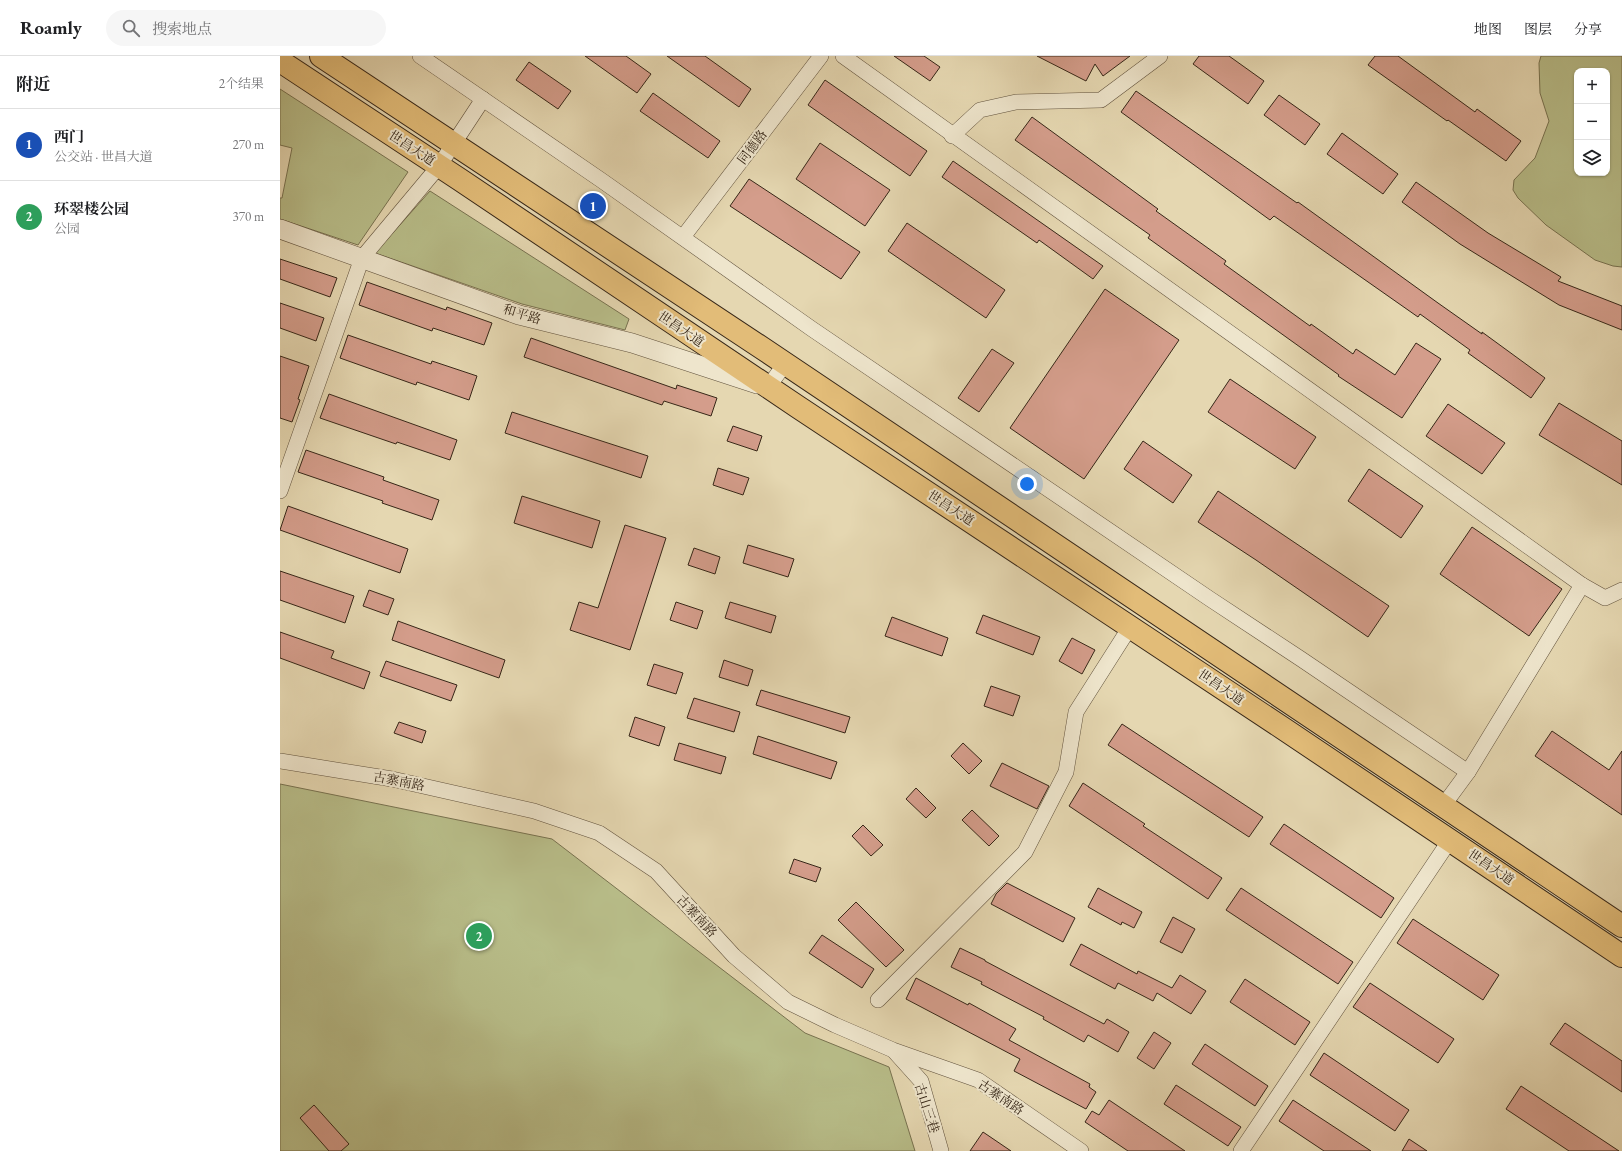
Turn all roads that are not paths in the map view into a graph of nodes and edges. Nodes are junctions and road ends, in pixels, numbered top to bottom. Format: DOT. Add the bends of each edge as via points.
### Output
graph roads {
  1 [pos="321,56"];
  2 [pos="420,56"];
  3 [pos="821,56"];
  4 [pos="843,56"];
  5 [pos="1160,56"];
  6 [pos="280,61"];
  7 [pos="483,99"];
  8 [pos="952,136"];
  9 [pos="454,144"];
  10 [pos="439,166"];
  11 [pos="280,229"];
  12 [pos="682,237"];
  13 [pos="362,258"];
  14 [pos="785,364"];
  15 [pos="768,387"];
  16 [pos="280,491"];
  17 [pos="1582,585"];
  18 [pos="1622,590"];
  19 [pos="1130,627"];
  20 [pos="280,761"];
  21 [pos="1468,772"];
  22 [pos="1443,806"];
  23 [pos="1450,840"];
  24 [pos="1622,926"];
  25 [pos="1622,956"];
  26 [pos="878,1000"];
  27 [pos="893,1050"];
  28 [pos="941,1151"];
  29 [pos="1081,1151"];
  30 [pos="1241,1151"];
  1 -- 9 [label="main road, 世昌大道"];
  2 -- 7 [label="street"];
  3 -- 12 [label="street, 同德路"];
  4 -- 8 [label="street"];
  5 -- 8 [label="street" via="1101,100 1016,102 980,110"];
  6 -- 10 [label="main road, 世昌大道"];
  7 -- 9 [label="street"];
  7 -- 12 [label="street"];
  8 -- 17 [label="street"];
  9 -- 10 [label="street"];
  9 -- 14 [label="main road, 世昌大道"];
  10 -- 13 [label="street"];
  10 -- 15 [label="main road, 世昌大道"];
  11 -- 13 [label="street, 和平路"];
  12 -- 21 [label="street" via="817,333"];
  13 -- 15 [label="street, 和平路" via="519,314 632,343"];
  13 -- 16 [label="street"];
  14 -- 15 [label="street"];
  14 -- 22 [label="main road, 世昌大道"];
  15 -- 19 [label="main road, 世昌大道"];
  17 -- 18 [label="street" via="1605,598"];
  17 -- 21 [label="street"];
  19 -- 23 [label="main road, 世昌大道"];
  19 -- 26 [label="street" via="1076,712 1066,772 1025,852"];
  20 -- 27 [label="street, 古寨南路" via="392,779 527,809 599,833 656,872 734,956 788,1002"];
  21 -- 22 [label="street"];
  22 -- 24 [label="main road, 世昌大道"];
  23 -- 25 [label="main road, 世昌大道"];
  23 -- 30 [label="street"];
  27 -- 28 [label="street, 古山三巷" via="921,1081"];
  27 -- 29 [label="street, 古寨南路" via="978,1080"];
}
